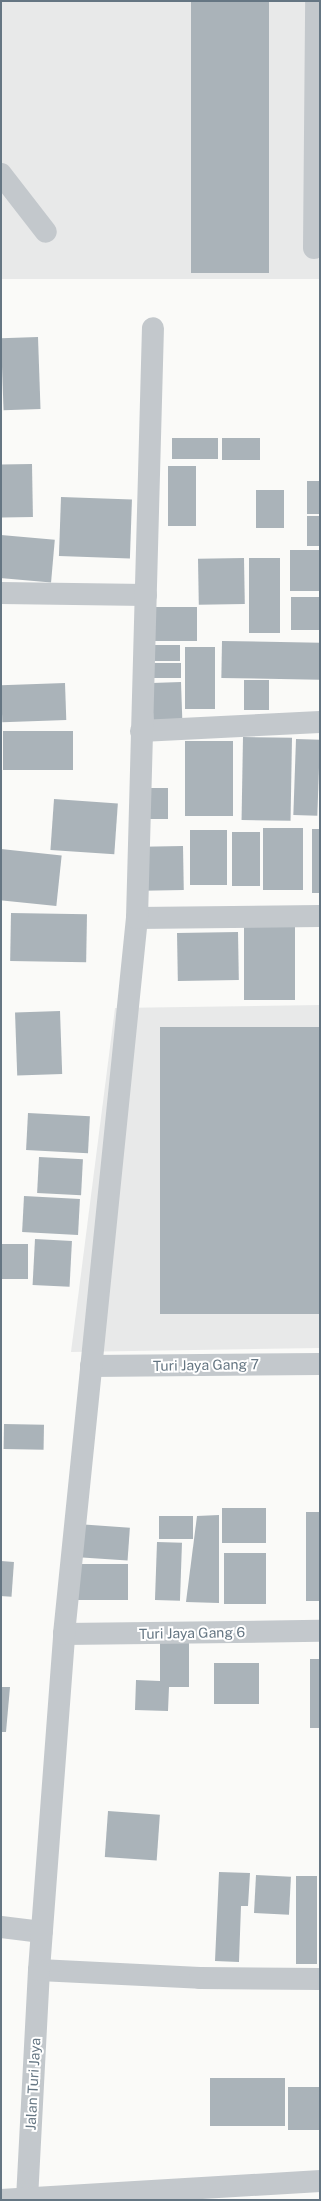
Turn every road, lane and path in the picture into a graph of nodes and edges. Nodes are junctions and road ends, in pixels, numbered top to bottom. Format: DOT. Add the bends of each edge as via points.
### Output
graph roads {
  1 [pos="316,1"];
  2 [pos="317,154"];
  3 [pos="1,174"];
  4 [pos="46,232"];
  5 [pos="314,248"];
  6 [pos="153,328"];
  7 [pos="1,592"];
  8 [pos="146,595"];
  9 [pos="320,722"];
  10 [pos="141,731"];
  11 [pos="320,916"];
  12 [pos="137,918"];
  13 [pos="320,1364"];
  14 [pos="91,1366"];
  15 [pos="320,1631"];
  16 [pos="64,1634"];
  17 [pos="1,1927"];
  18 [pos="42,1932"];
  19 [pos="39,1970"];
  20 [pos="320,1979"];
  21 [pos="320,2182"];
  22 [pos="27,2199"];
  23 [pos="1,2200"];
  1 -- 2 [label="street"];
  2 -- 5 [label="street"];
  3 -- 4 [label="street"];
  6 -- 8 [label="street, Jalan Turi Jaya"];
  7 -- 8 [label="street"];
  8 -- 10 [label="street, Jalan Turi Jaya"];
  9 -- 10 [label="street"];
  10 -- 12 [label="street, Jalan Turi Jaya"];
  11 -- 12 [label="street"];
  12 -- 14 [label="street, Jalan Turi Jaya"];
  13 -- 14 [label="street, Turi Jaya Gang 7"];
  14 -- 16 [label="street, Jalan Turi Jaya"];
  15 -- 16 [label="street, Turi Jaya Gang 6"];
  16 -- 18 [label="street, Jalan Turi Jaya"];
  17 -- 18 [label="street"];
  18 -- 19 [label="street, Jalan Turi Jaya"];
  19 -- 20 [label="street" via="200,1978"];
  19 -- 22 [label="street, Jalan Turi Jaya"];
  21 -- 22 [label="street"];
  22 -- 23 [label="street"];
}
